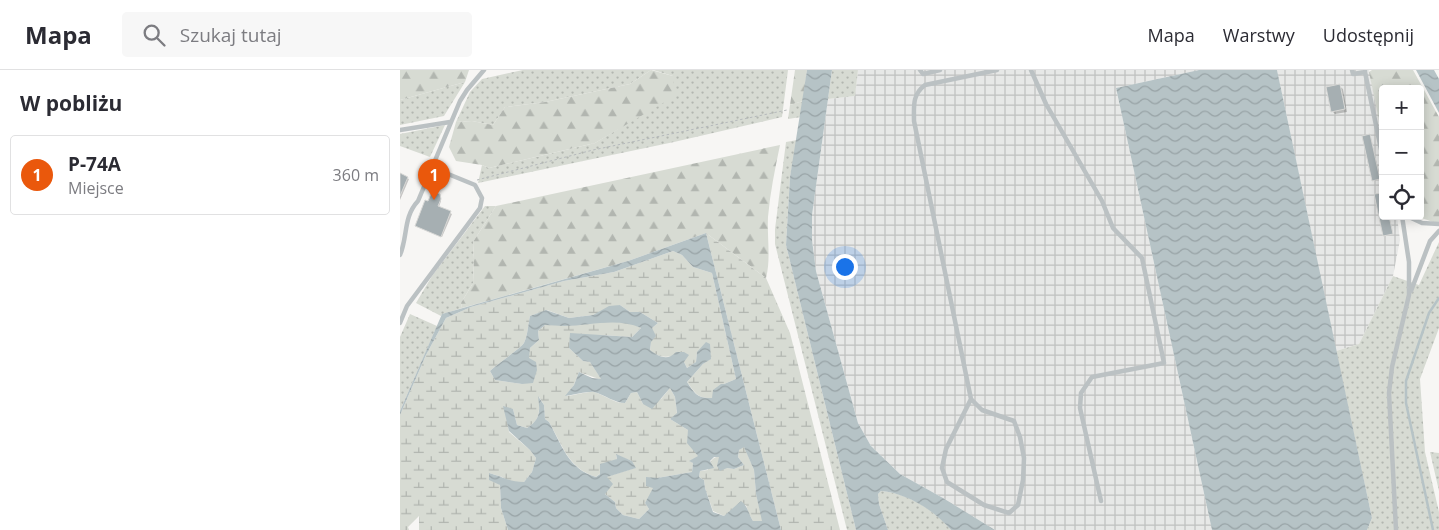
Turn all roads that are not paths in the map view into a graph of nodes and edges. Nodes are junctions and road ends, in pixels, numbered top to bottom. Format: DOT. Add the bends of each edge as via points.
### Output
graph roads {
  1 [pos="484,70"];
  2 [pos="920,70"];
  3 [pos="940,70"];
  4 [pos="997,70"];
  5 [pos="1031,70"];
  6 [pos="1036,70"];
  7 [pos="1352,70"];
  8 [pos="1365,71"];
  9 [pos="1032,76"];
  10 [pos="450,122"];
  11 [pos="400,130"];
  12 [pos="1379,139"];
  13 [pos="431,167"];
  14 [pos="1403,220"];
  15 [pos="1416,220"];
  16 [pos="1439,224"];
  17 [pos="1439,231"];
  18 [pos="400,255"];
  19 [pos="1410,295"];
  20 [pos="400,323"];
  21 [pos="971,399"];
  22 [pos="1101,501"];
  23 [pos="1396,530"];
  1 -- 10 [label="lane" via="466,90"];
  2 -- 3 [label="lane" via="923,74"];
  4 -- 21 [label="lane" via="925,85 917,91 914,104 914,121"];
  5 -- 9 [label="lane"];
  6 -- 9 [label="lane"];
  7 -- 8 [label="lane" via="1353,74"];
  8 -- 12 [label="lane"];
  9 -- 22 [label="lane" via="1102,201 1113,228 1142,258 1164,363 1092,377 1081,393 1080,408"];
  10 -- 11 [label="lane"];
  10 -- 13 [label="lane"];
  13 -- 18 [label="lane" via="418,201 408,215 405,244"];
  13 -- 20 [label="lane" via="475,185 482,198 480,208 407,306"];
  14 -- 19 [label="lane"];
  15 -- 16 [label="lane"];
  17 -- 19 [label="lane" via="1430,241"];
  19 -- 23 [label="lane" via="1392,367 1389,393"];
  21 -- 21 [label="lane" via="982,410 1014,421 1020,437 1024,458 1023,480 1018,505 1009,513 984,505 947,482 942,468 946,449"];
}
